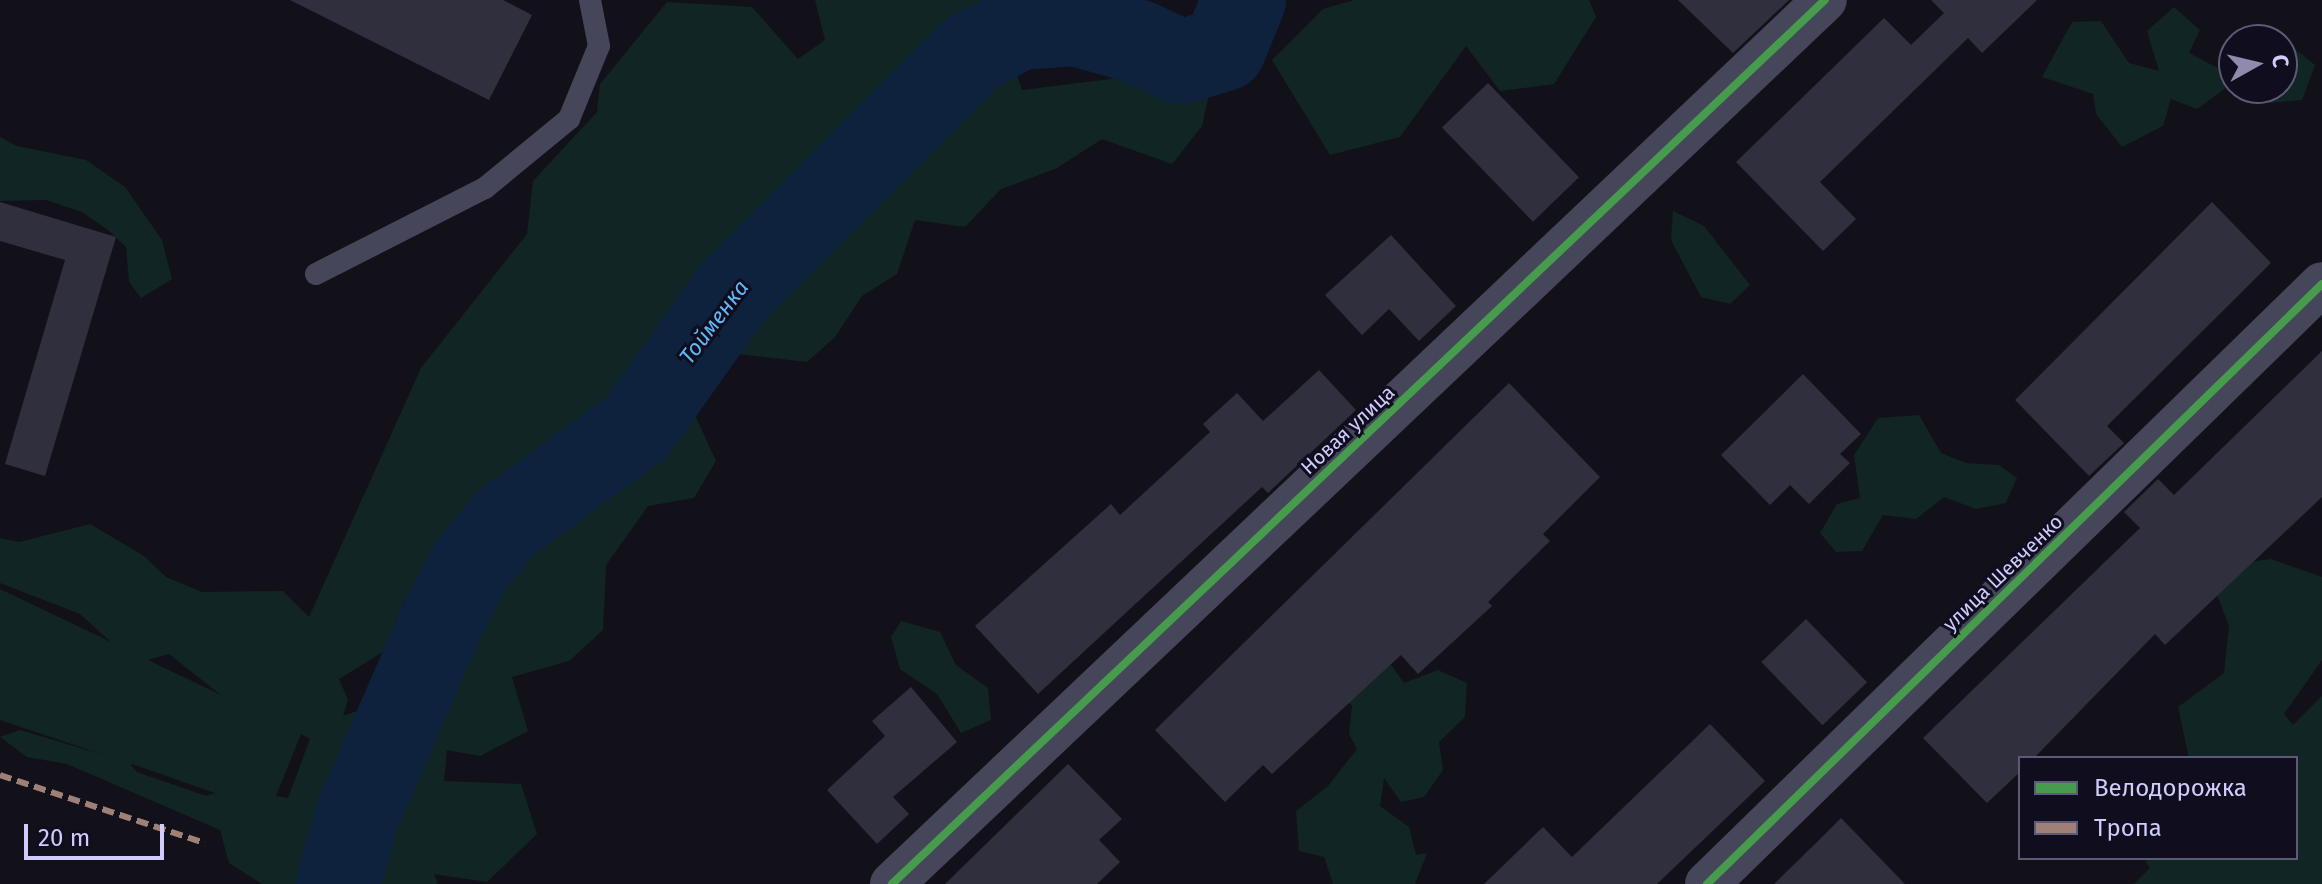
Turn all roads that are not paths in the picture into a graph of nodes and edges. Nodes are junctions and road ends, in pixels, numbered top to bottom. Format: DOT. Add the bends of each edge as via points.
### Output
graph roads {
  1 [pos="590,0"];
  2 [pos="1825,0"];
  3 [pos="316,274"];
  4 [pos="2322,284"];
  5 [pos="892,884"];
  6 [pos="1707,884"];
  1 -- 3 [label="lane" via="599,46 569,119 485,188"];
  2 -- 5 [label="street, Новая улица"];
  4 -- 6 [label="street, улица Шевченко"];
}
